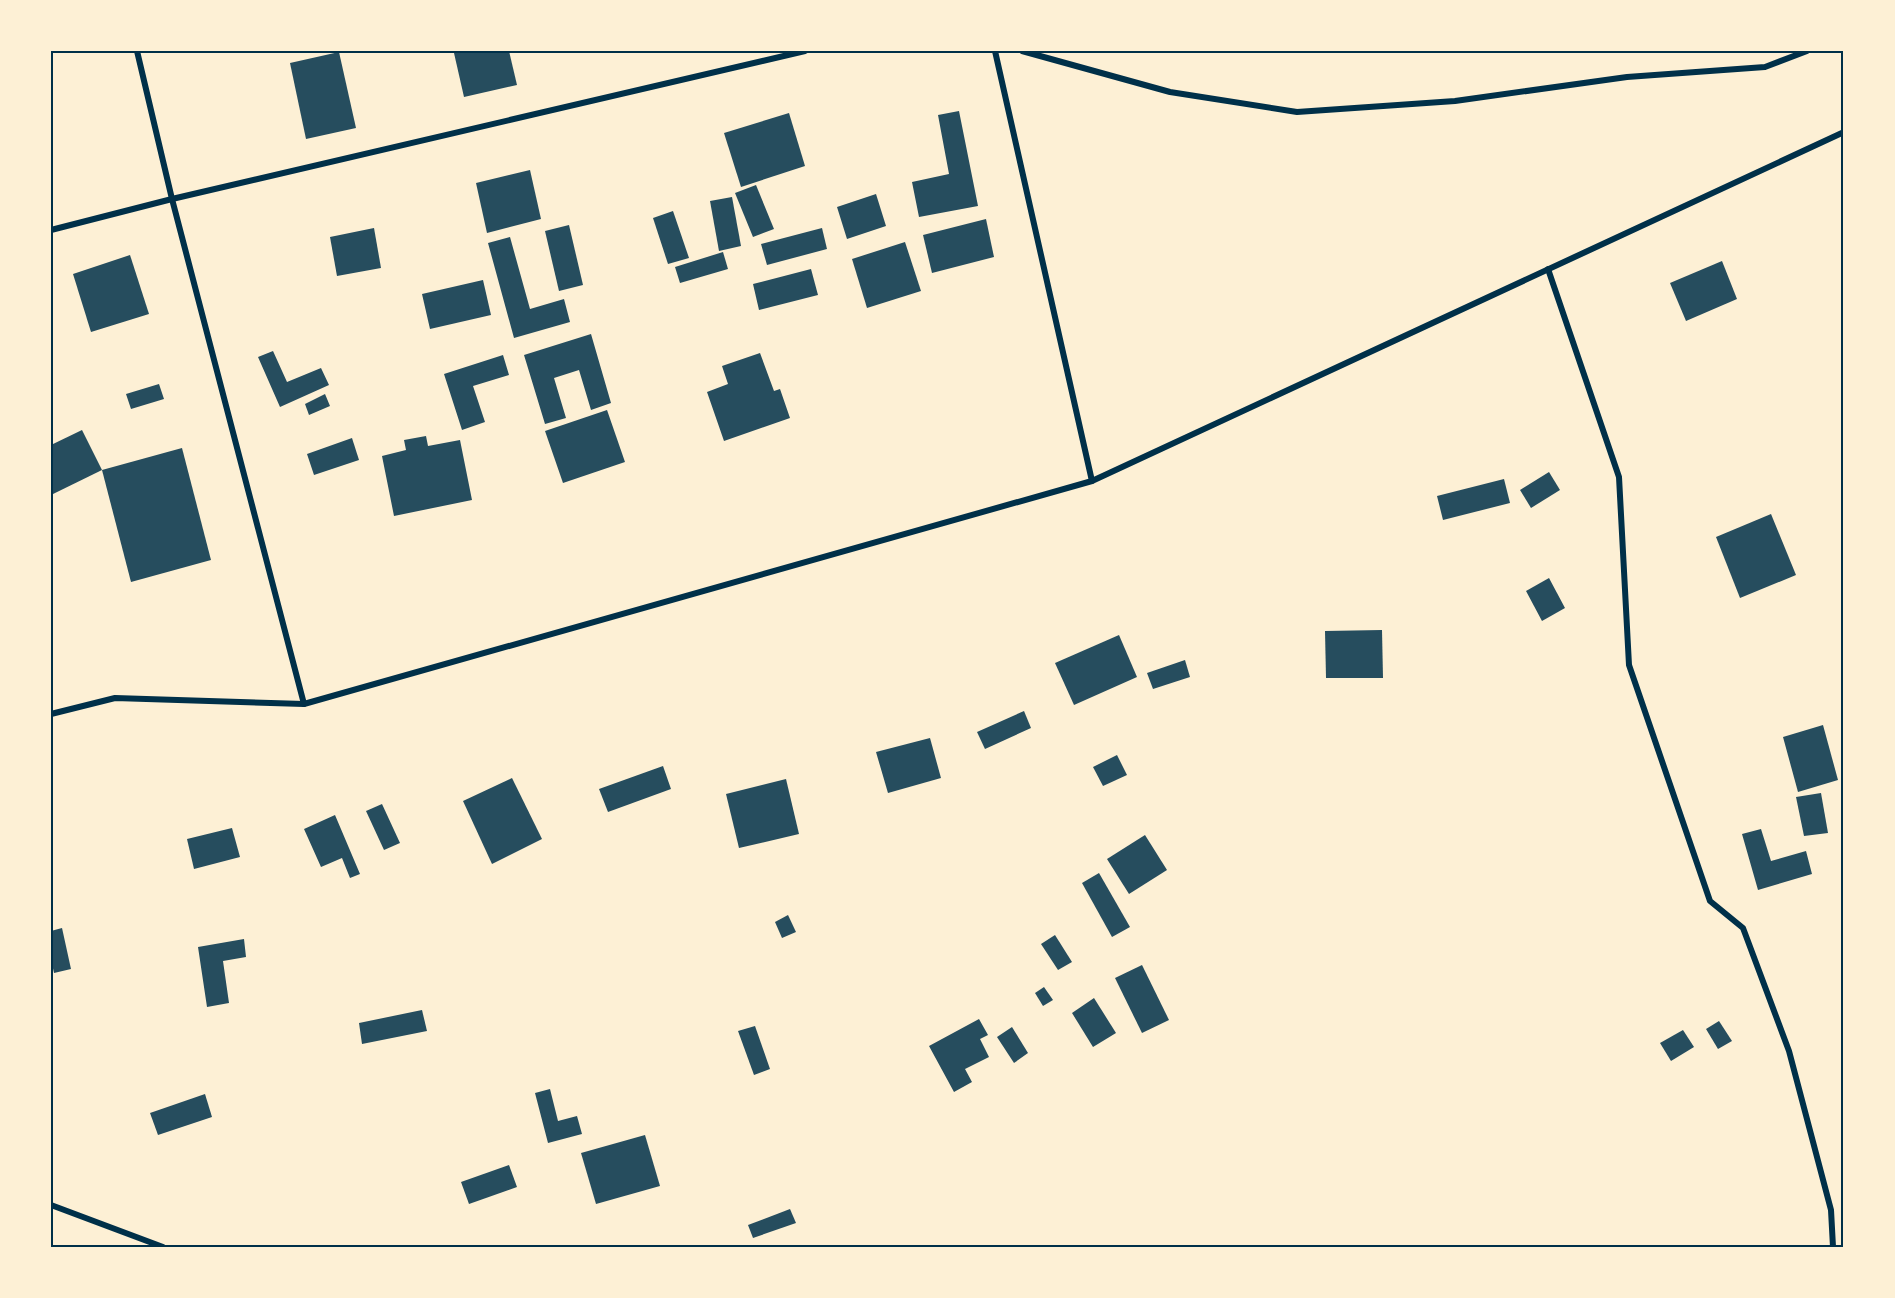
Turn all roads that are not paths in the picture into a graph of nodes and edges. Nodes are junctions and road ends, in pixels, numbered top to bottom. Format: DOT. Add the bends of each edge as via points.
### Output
graph roads {
  1 [pos="136,51"];
  2 [pos="805,51"];
  3 [pos="995,51"];
  4 [pos="1022,51"];
  5 [pos="1807,51"];
  6 [pos="1844,132"];
  7 [pos="172,199"];
  8 [pos="51,230"];
  9 [pos="1548,269"];
  10 [pos="1092,481"];
  11 [pos="303,704"];
  12 [pos="51,714"];
  13 [pos="51,1204"];
  14 [pos="163,1247"];
  15 [pos="1833,1247"];
  1 -- 7 [label="street"];
  2 -- 7 [label="street"];
  3 -- 10 [label="street"];
  4 -- 5 [label="street" via="1170,92 1297,112 1455,101 1627,77 1765,67"];
  6 -- 9 [label="street"];
  7 -- 8 [label="street"];
  7 -- 11 [label="street"];
  9 -- 10 [label="street"];
  9 -- 15 [label="street" via="1619,477 1629,665 1710,901 1743,928 1789,1051 1831,1210"];
  10 -- 11 [label="street"];
  11 -- 12 [label="street" via="116,698"];
  13 -- 14 [label="street"];
}
